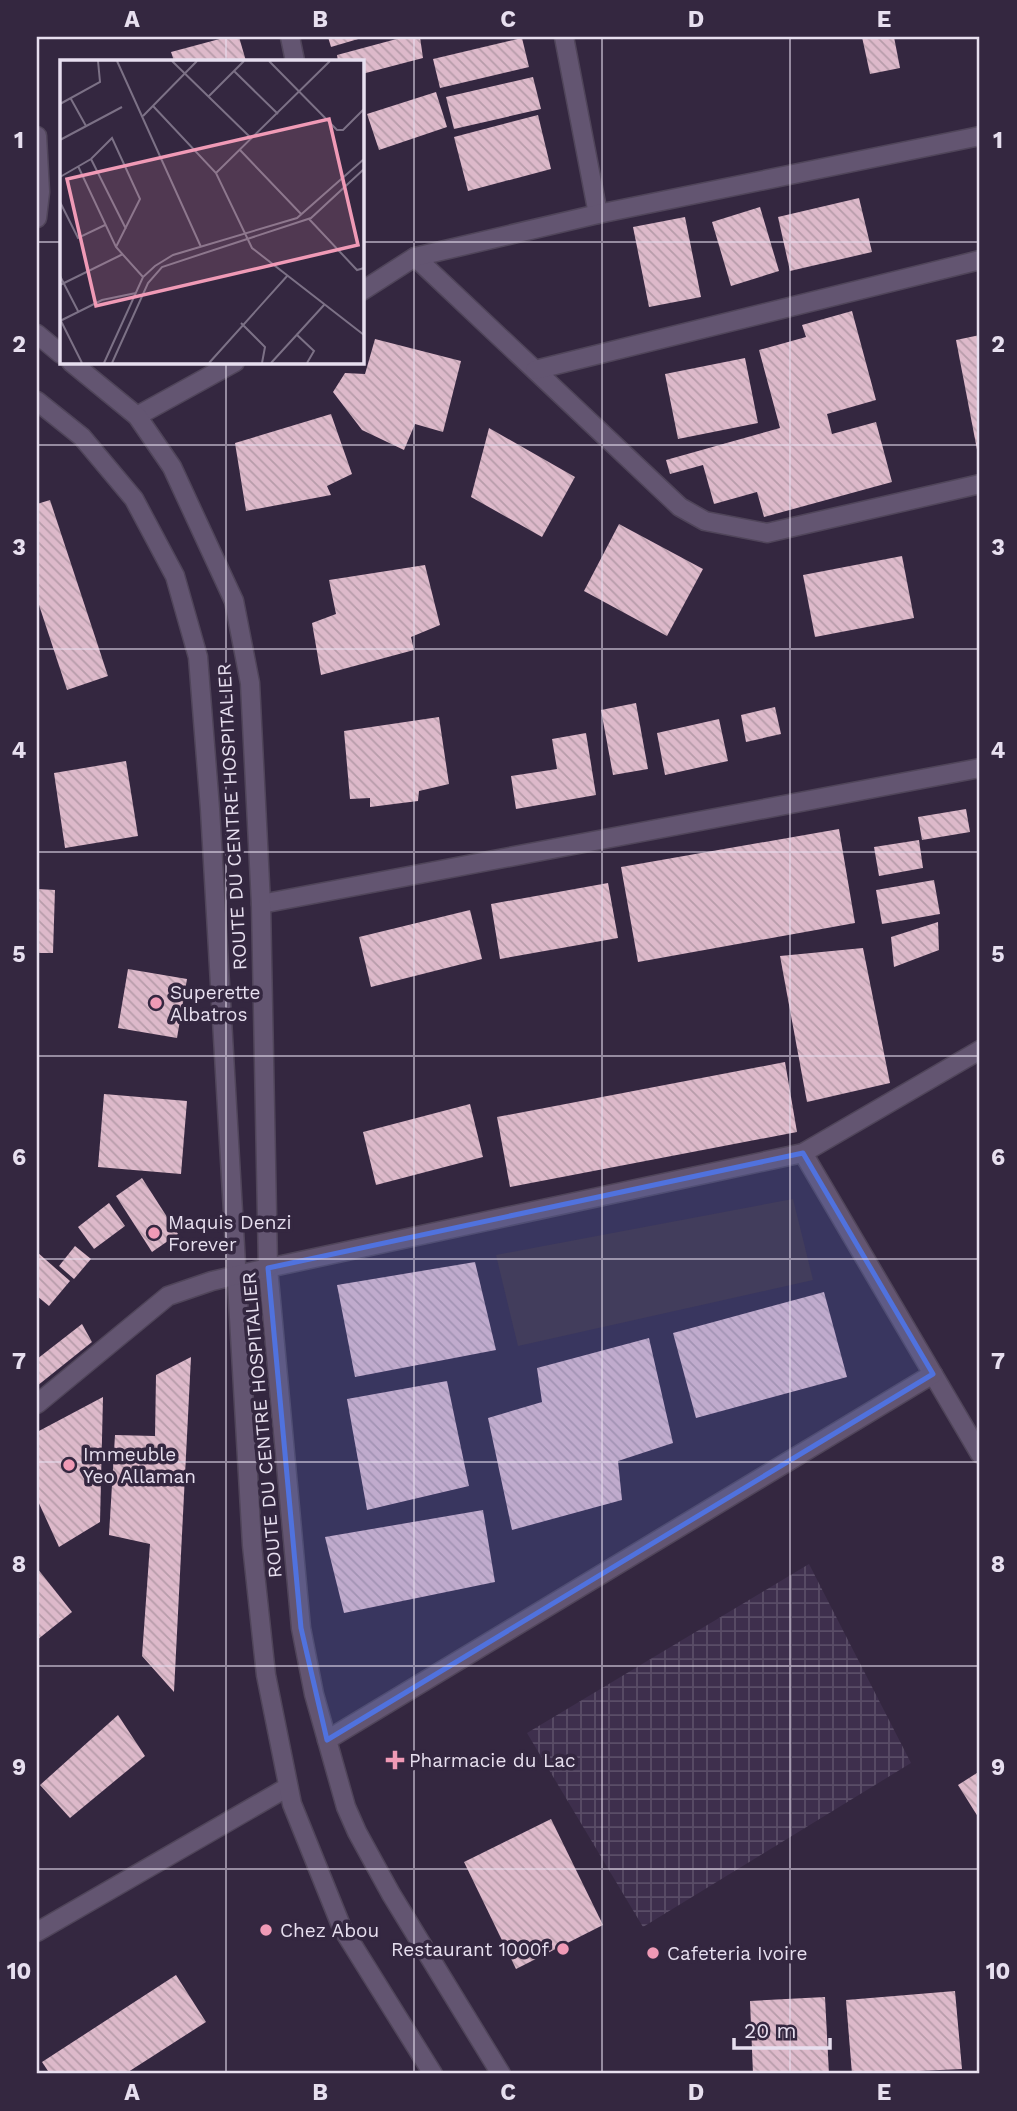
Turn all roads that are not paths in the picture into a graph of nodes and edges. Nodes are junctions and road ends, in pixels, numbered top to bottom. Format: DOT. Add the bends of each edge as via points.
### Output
graph roads {
  1 [pos="290,37"];
  2 [pos="564,37"];
  3 [pos="295,60"];
  4 [pos="37,136"];
  5 [pos="980,136"];
  6 [pos="598,214"];
  7 [pos="37,218"];
  8 [pos="415,257"];
  9 [pos="980,260"];
  10 [pos="364,291"];
  11 [pos="37,334"];
  12 [pos="60,353"];
  13 [pos="73,364"];
  14 [pos="231,364"];
  15 [pos="535,370"];
  16 [pos="37,401"];
  17 [pos="137,416"];
  18 [pos="980,484"];
  19 [pos="980,768"];
  20 [pos="261,904"];
  21 [pos="980,1050"];
  22 [pos="803,1153"];
  23 [pos="268,1268"];
  24 [pos="237,1275"];
  25 [pos="933,1374"];
  26 [pos="37,1404"];
  27 [pos="980,1454"];
  28 [pos="327,1740"];
  29 [pos="288,1787"];
  30 [pos="37,1932"];
  31 [pos="433,2074"];
  32 [pos="501,2074"];
  1 -- 3 [label="street"];
  2 -- 6 [label="street"];
  4 -- 7 [label="street"];
  5 -- 6 [label="street"];
  6 -- 8 [label="street"];
  8 -- 10 [label="street"];
  8 -- 15 [label="street"];
  9 -- 15 [label="street"];
  11 -- 12 [label="street"];
  13 -- 17 [label="street, ROUTE DU CENTRE HOSPITALIER"];
  14 -- 17 [label="street"];
  15 -- 18 [label="street" via="680,507 705,521 737,530 767,533"];
  16 -- 24 [label="street, ROUTE DU CENTRE HOSPITALIER" via="82,437 134,499 175,576 198,657"];
  17 -- 20 [label="street, ROUTE DU CENTRE HOSPITALIER" via="172,467 234,601 250,683"];
  19 -- 20 [label="street"];
  20 -- 23 [label="street, ROUTE DU CENTRE HOSPITALIER"];
  21 -- 22 [label="street"];
  22 -- 23 [label="street"];
  22 -- 25 [label="street"];
  23 -- 24 [label="street"];
  23 -- 28 [label="street, ROUTE DU CENTRE HOSPITALIER" via="301,1628"];
  24 -- 26 [label="street" via="168,1296"];
  24 -- 29 [label="street, ROUTE DU CENTRE HOSPITALIER" via="252,1545 265,1675"];
  25 -- 27 [label="street"];
  25 -- 28 [label="street"];
  28 -- 32 [label="street, ROUTE DU CENTRE HOSPITALIER" via="357,1832"];
  29 -- 30 [label="street"];
  29 -- 31 [label="street, ROUTE DU CENTRE HOSPITALIER" via="342,1928"];
}
